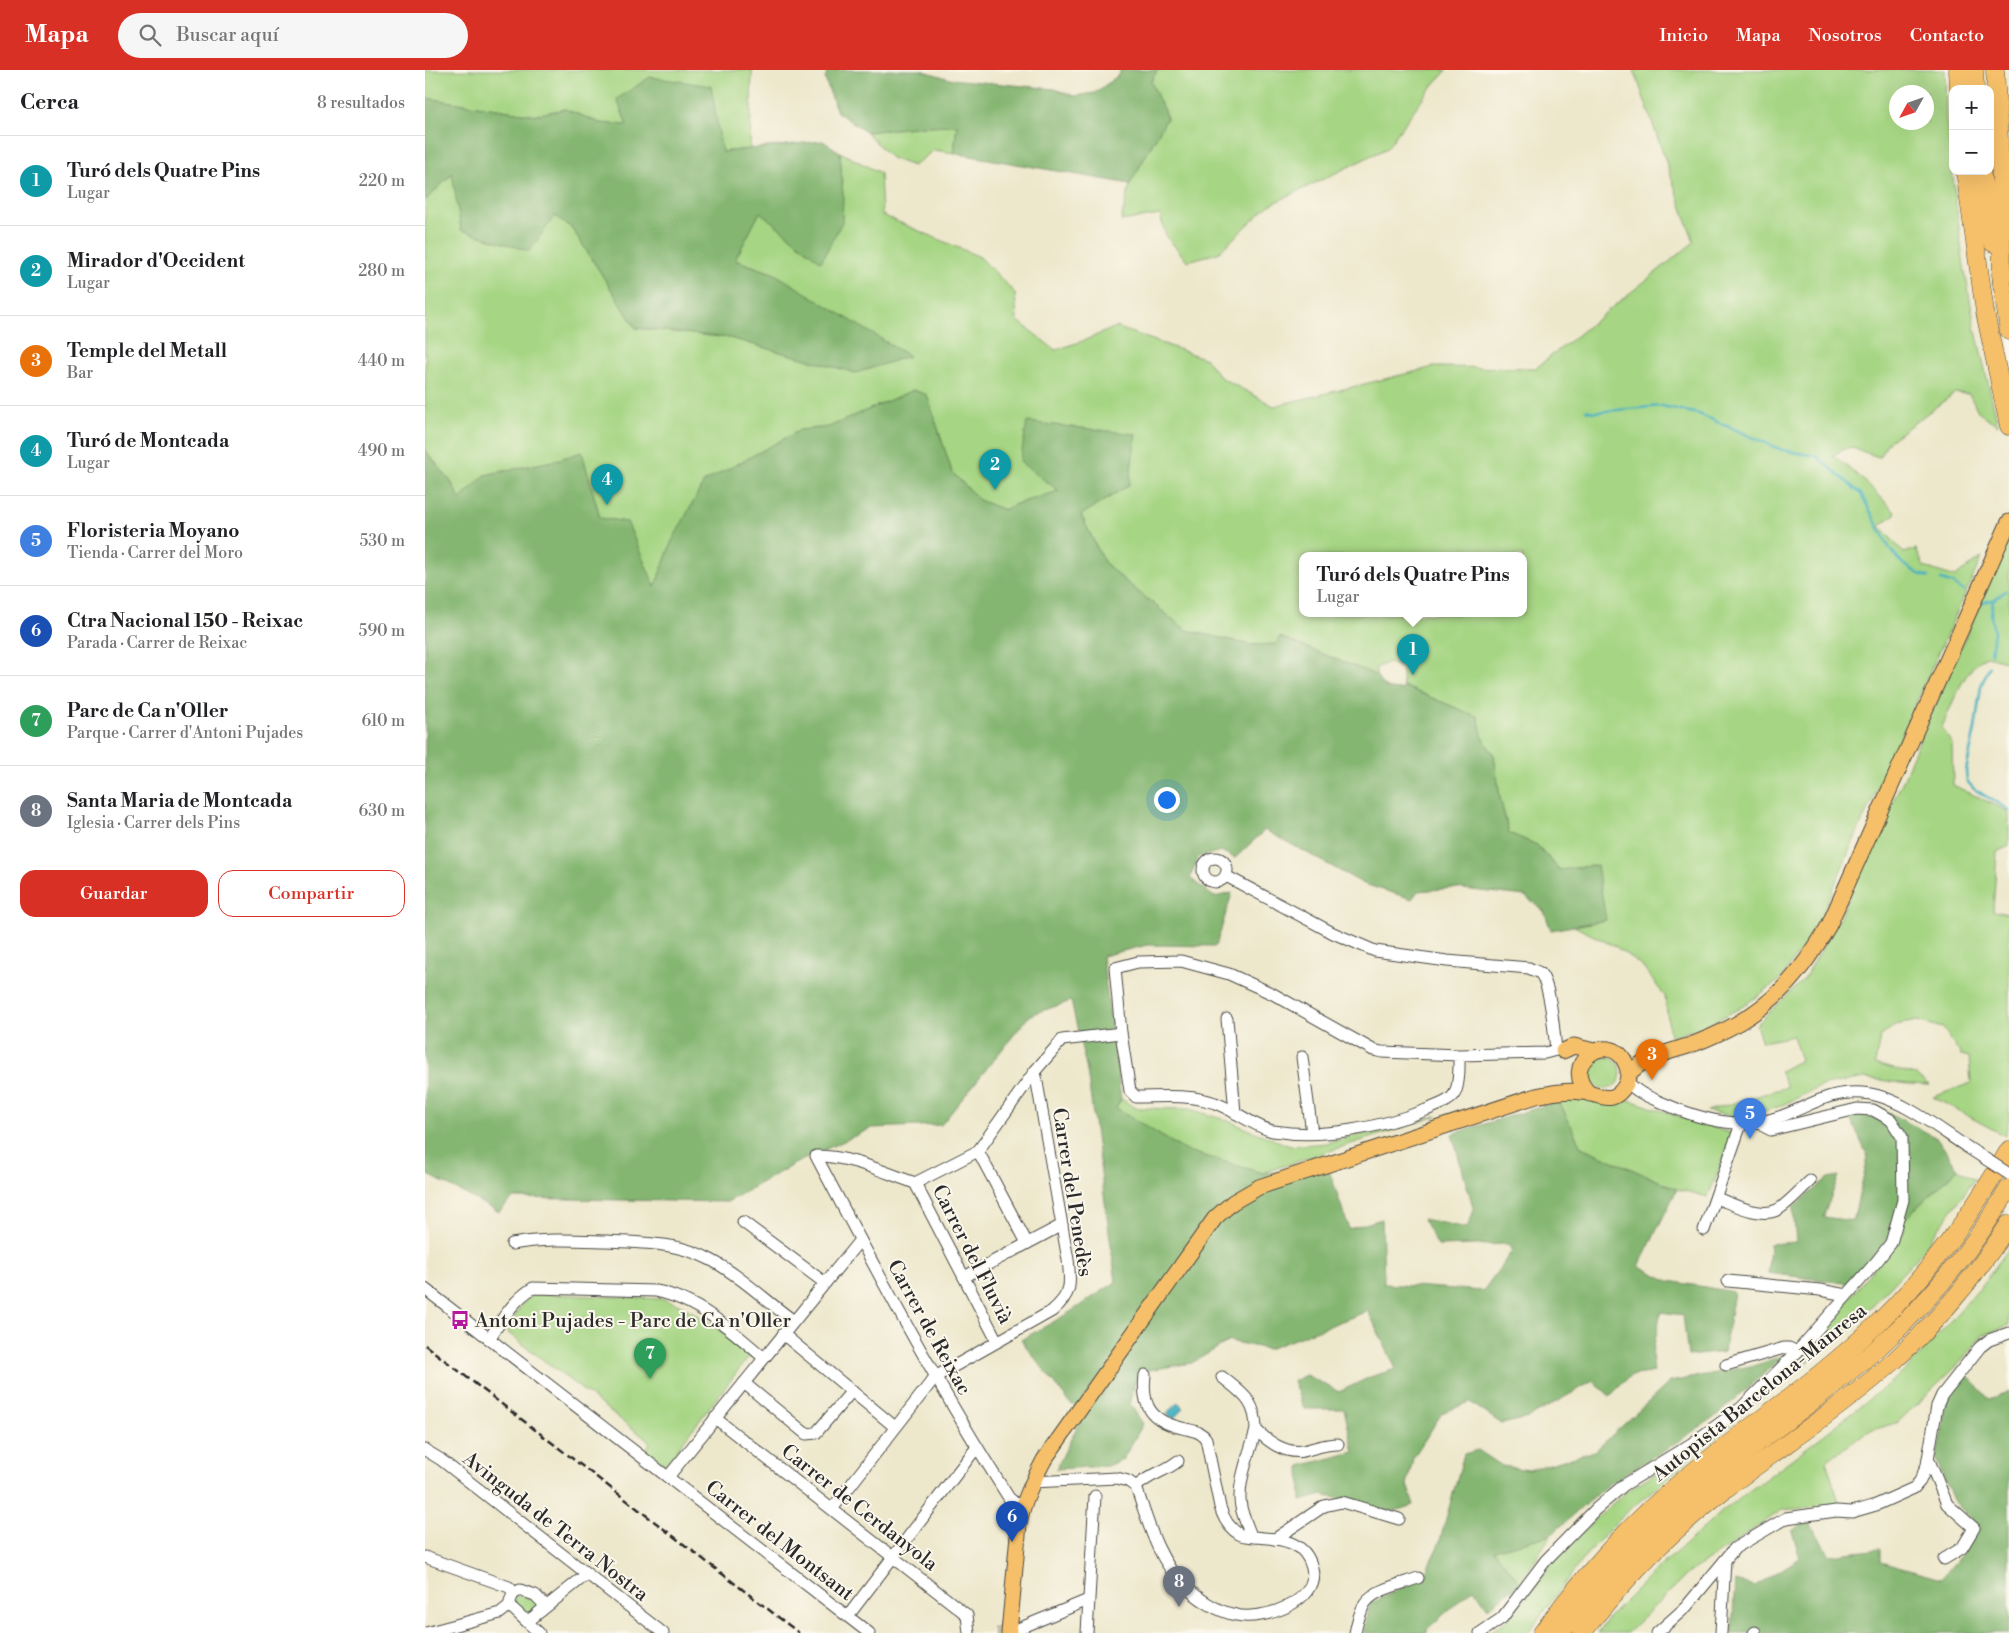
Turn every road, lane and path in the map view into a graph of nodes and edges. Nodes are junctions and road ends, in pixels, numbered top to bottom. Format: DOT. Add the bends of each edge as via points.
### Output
graph roads {
  1 [pos="1958,70"];
  2 [pos="1974,70"];
  3 [pos="1984,70"];
  4 [pos="1995,70"];
  5 [pos="1959,85"];
  6 [pos="1975,85"];
  7 [pos="1985,85"];
  8 [pos="1966,175"];
  9 [pos="1981,175"];
  10 [pos="1991,175"];
  11 [pos="2002,285"];
  12 [pos="2009,330"];
  13 [pos="2009,426"];
  14 [pos="2009,522"];
  15 [pos="1226,876"];
  16 [pos="1227,1019"];
  17 [pos="1121,1032"];
  18 [pos="1559,1050"];
  19 [pos="1594,1051"];
  20 [pos="1459,1055"];
  21 [pos="1619,1055"];
  22 [pos="1655,1056"];
  23 [pos="1302,1057"];
  24 [pos="1035,1070"];
  25 [pos="1580,1071"];
  26 [pos="1625,1082"];
  27 [pos="1562,1091"];
  28 [pos="1590,1094"];
  29 [pos="1235,1113"];
  30 [pos="1761,1122"];
  31 [pos="1741,1124"];
  32 [pos="1312,1133"];
  33 [pos="2009,1150"];
  34 [pos="978,1151"];
  35 [pos="2009,1174"];
  36 [pos="1810,1181"];
  37 [pos="915,1184"];
  38 [pos="2009,1188"];
  39 [pos="1716,1198"];
  40 [pos="743,1222"];
  41 [pos="1062,1224"];
  42 [pos="2009,1224"];
  43 [pos="1704,1230"];
  44 [pos="860,1240"];
  45 [pos="1027,1243"];
  46 [pos="512,1244"];
  47 [pos="964,1277"];
  48 [pos="1728,1280"];
  49 [pos="825,1282"];
  50 [pos="425,1290"];
  51 [pos="1846,1295"];
  52 [pos="794,1321"];
  53 [pos="2009,1332"];
  54 [pos="783,1334"];
  55 [pos="489,1338"];
  56 [pos="997,1341"];
  57 [pos="1797,1352"];
  58 [pos="764,1358"];
  59 [pos="1726,1365"];
  60 [pos="1145,1375"];
  61 [pos="935,1377"];
  62 [pos="1222,1377"];
  63 [pos="744,1383"];
  64 [pos="852,1391"];
  65 [pos="715,1418"];
  66 [pos="895,1427"];
  67 [pos="1256,1430"];
  68 [pos="1338,1444"];
  69 [pos="977,1447"];
  70 [pos="427,1455"];
  71 [pos="1928,1458"];
  72 [pos="1178,1460"];
  73 [pos="668,1476"];
  74 [pos="1032,1482"];
  75 [pos="1136,1487"];
  76 [pos="1095,1496"];
  77 [pos="832,1509"];
  78 [pos="1022,1509"];
  79 [pos="1399,1519"];
  80 [pos="1251,1536"];
  81 [pos="1275,1538"];
  82 [pos="892,1556"];
  83 [pos="425,1557"];
  84 [pos="1725,1560"];
  85 [pos="1944,1560"];
  86 [pos="587,1574"];
  87 [pos="1418,1578"];
  88 [pos="514,1593"];
  89 [pos="560,1596"];
  90 [pos="538,1597"];
  91 [pos="1088,1600"];
  92 [pos="510,1605"];
  93 [pos="541,1611"];
  94 [pos="848,1616"];
  95 [pos="524,1619"];
  96 [pos="1090,1630"];
  97 [pos="1013,1631"];
  98 [pos="426,1633"];
  99 [pos="539,1633"];
  100 [pos="663,1633"];
  101 [pos="858,1633"];
  102 [pos="869,1633"];
  103 [pos="969,1633"];
  104 [pos="1355,1633"];
  105 [pos="1480,1633"];
  106 [pos="1542,1633"];
  107 [pos="1561,1633"];
  108 [pos="1582,1633"];
  109 [pos="1657,1633"];
  110 [pos="1721,1633"];
  1 -- 5 [label="highway"];
  2 -- 6 [label="highway"];
  3 -- 7 [label="highway"];
  4 -- 11 [label="highway" via="2001,174"];
  8 -- 13 [label="highway" via="1985,312"];
  9 -- 11 [label="highway"];
  10 -- 11 [label="highway"];
  11 -- 12 [label="highway"];
  14 -- 22 [label="main road" via="1814,952 1783,991 1754,1014 1712,1037"];
  15 -- 18 [label="street" via="1333,933 1375,951 1529,968 1539,972 1545,982"];
  16 -- 29 [label="street"];
  17 -- 20 [label="street" via="1115,968 1138,962 1181,961 1229,974 1273,994 1373,1050"];
  17 -- 24 [label="street" via="1062,1040"];
  17 -- 29 [label="street" via="1130,1091 1136,1097 1190,1097 1215,1103"];
  18 -- 19 [label="main road" via="1574,1046"];
  18 -- 20 [label="street"];
  18 -- 25 [label="main road" via="1572,1056"];
  19 -- 21 [label="main road" via="1605,1049"];
  19 -- 25 [label="main road" via="1585,1057"];
  20 -- 32 [label="street" via="1459,1076 1454,1095 1443,1104 1366,1128"];
  21 -- 22 [label="main road"];
  21 -- 26 [label="main road" via="1626,1063"];
  22 -- 26 [label="main road" via="1639,1064"];
  23 -- 32 [label="street"];
  24 -- 34 [label="street"];
  24 -- 41 [label="street, Carrer del Penedès"];
  25 -- 27 [label="main road"];
  25 -- 28 [label="main road" via="1583,1086"];
  26 -- 28 [label="main road" via="1607,1098"];
  26 -- 31 [label="street" via="1671,1106 1707,1118"];
  27 -- 28 [label="main road"];
  27 -- 74 [label="main road" via="1536,1096 1280,1180 1248,1192 1233,1202 1215,1218 1193,1246"];
  29 -- 32 [label="street" via="1271,1131"];
  30 -- 31 [label="street"];
  30 -- 35 [label="street, bridge" via="1828,1096 1867,1093 1897,1104"];
  30 -- 51 [label="street" via="1771,1130 1857,1109 1873,1110 1891,1120 1902,1137 1903,1200 1891,1243"];
  31 -- 39 [label="street"];
  33 -- 106 [label="highway, Autopista Barcelona-Manresa" via="1953,1238 1887,1314 1834,1363 1650,1510 1589,1571"];
  34 -- 37 [label="street"];
  34 -- 45 [label="street"];
  36 -- 39 [label="street" via="1778,1210 1765,1212 1743,1208"];
  37 -- 44 [label="street, Carrer de Reixac" via="844,1159 816,1156"];
  37 -- 47 [label="street, Carrer del Fluvià"];
  38 -- 107 [label="highway" via="1972,1245 1911,1316 1857,1366 1684,1501 1638,1543"];
  39 -- 43 [label="street"];
  40 -- 49 [label="street"];
  41 -- 45 [label="street"];
  41 -- 56 [label="street, Carrer del Penedès" via="1070,1279 1063,1301 1052,1311"];
  42 -- 108 [label="highway" via="1969,1280 1911,1345 1845,1401 1690,1517 1629,1577"];
  44 -- 49 [label="street"];
  44 -- 61 [label="street, Carrer de Reixac"];
  45 -- 47 [label="street"];
  46 -- 52 [label="street" via="550,1239 678,1247 721,1266"];
  47 -- 56 [label="street, Carrer del Fluvià"];
  48 -- 51 [label="street"];
  49 -- 52 [label="street"];
  50 -- 55 [label="street, Carrer del Montsant"];
  51 -- 57 [label="street"];
  52 -- 54 [label="street"];
  53 -- 71 [label="street" via="1980,1347 1942,1395"];
  54 -- 58 [label="street"];
  54 -- 64 [label="street"];
  55 -- 58 [label="street" via="514,1303 533,1288 656,1291 674,1294 695,1304"];
  55 -- 73 [label="street, Carrer del Montsant"];
  56 -- 61 [label="street, Carrer del Penedès"];
  57 -- 59 [label="street" via="1784,1348"];
  57 -- 105 [label="street" via="1741,1408 1691,1444 1624,1485 1595,1509 1546,1560 1502,1618"];
  58 -- 63 [label="street"];
  60 -- 80 [label="street" via="1143,1394 1153,1414 1162,1421 1204,1435 1222,1515 1240,1534"];
  61 -- 66 [label="street, Carrer del Penedès"];
  61 -- 69 [label="street, Carrer de Reixac"];
  62 -- 67 [label="street" via="1252,1405"];
  63 -- 64 [label="street" via="806,1434 816,1433"];
  63 -- 65 [label="street"];
  64 -- 66 [label="street"];
  65 -- 73 [label="street"];
  65 -- 77 [label="street, Carrer de Cerdanyola"];
  66 -- 77 [label="street, Carrer del Penedès"];
  67 -- 68 [label="street" via="1273,1444 1292,1451"];
  67 -- 80 [label="street" via="1240,1497"];
  69 -- 78 [label="street, Carrer de Reixac" via="1009,1498"];
  69 -- 82 [label="street"];
  70 -- 86 [label="street, Avinguda de Terra Nostra"];
  71 -- 84 [label="street" via="1914,1488 1852,1512 1786,1518 1735,1548"];
  71 -- 85 [label="street" via="1947,1504 1975,1528 1962,1548"];
  72 -- 75 [label="street" via="1144,1478"];
  73 -- 94 [label="street, Carrer del Montsant"];
  74 -- 75 [label="street" via="1117,1478"];
  74 -- 78 [label="main road"];
  75 -- 81 [label="street" via="1160,1551 1177,1577 1192,1592 1228,1613 1258,1616 1287,1607 1308,1591 1313,1570 1307,1555 1297,1545"];
  76 -- 91 [label="street"];
  77 -- 82 [label="street, Carrer de Cerdanyola"];
  78 -- 97 [label="main road"];
  79 -- 81 [label="street" via="1342,1502 1323,1506"];
  80 -- 81 [label="street"];
  82 -- 94 [label="street"];
  82 -- 103 [label="street, Carrer de Cerdanyola" via="967,1614"];
  83 -- 88 [label="street" via="509,1587"];
  84 -- 109 [label="street" via="1686,1607"];
  84 -- 110 [label="street"];
  86 -- 89 [label="street"];
  86 -- 100 [label="street, Avinguda de Terra Nostra"];
  87 -- 104 [label="street" via="1382,1591 1366,1602"];
  88 -- 90 [label="street" via="520,1590"];
  88 -- 92 [label="street"];
  89 -- 90 [label="street"];
  89 -- 93 [label="street"];
  90 -- 93 [label="street" via="544,1605"];
  91 -- 96 [label="street"];
  91 -- 97 [label="street"];
  92 -- 95 [label="street"];
  92 -- 98 [label="street" via="499,1614"];
  93 -- 95 [label="street" via="531,1619"];
  94 -- 101 [label="street"];
  94 -- 102 [label="street, Carrer del Montsant"];
  95 -- 99 [label="street"];
}
